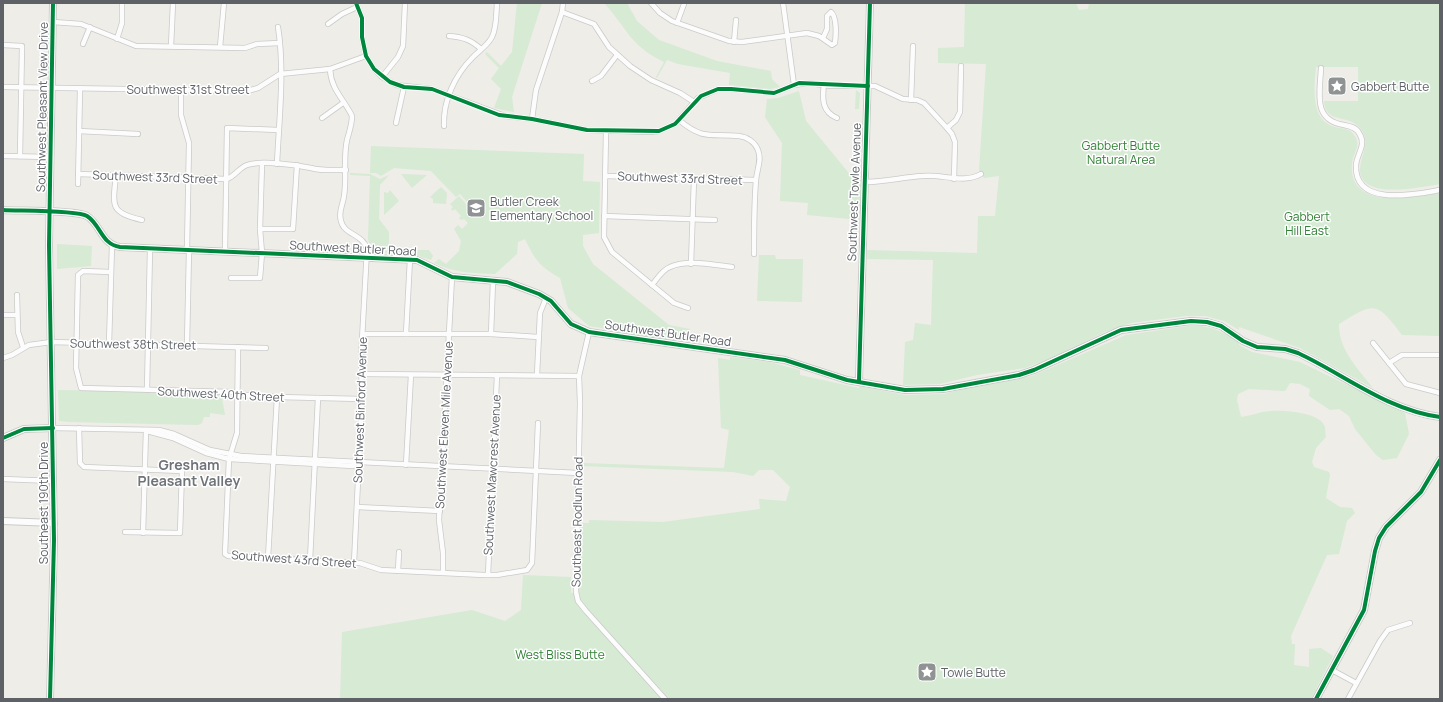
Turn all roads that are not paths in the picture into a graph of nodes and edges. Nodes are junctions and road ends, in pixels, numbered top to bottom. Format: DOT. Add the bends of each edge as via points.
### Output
graph roads {
  1 [pos="53,3"];
  2 [pos="122,3"];
  3 [pos="173,3"];
  4 [pos="224,3"];
  5 [pos="405,3"];
  6 [pos="497,3"];
  7 [pos="563,3"];
  8 [pos="651,3"];
  9 [pos="783,3"];
  10 [pos="870,3"];
  11 [pos="684,4"];
  12 [pos="356,5"];
  13 [pos="562,12"];
  14 [pos="736,20"];
  15 [pos="53,22"];
  16 [pos="677,23"];
  17 [pos="328,24"];
  18 [pos="90,27"];
  19 [pos="278,27"];
  20 [pos="788,35"];
  21 [pos="449,36"];
  22 [pos="117,38"];
  23 [pos="823,38"];
  24 [pos="734,42"];
  25 [pos="280,43"];
  26 [pos="83,44"];
  27 [pos="3,45"];
  28 [pos="171,46"];
  29 [pos="913,46"];
  30 [pos="220,47"];
  31 [pos="481,49"];
  32 [pos="616,55"];
  33 [pos="366,56"];
  34 [pos="961,66"];
  35 [pos="1321,68"];
  36 [pos="330,69"];
  37 [pos="280,74"];
  38 [pos="382,77"];
  39 [pos="592,81"];
  40 [pos="824,84"];
  41 [pos="794,85"];
  42 [pos="868,86"];
  43 [pos="3,87"];
  44 [pos="21,87"];
  45 [pos="404,87"];
  46 [pos="52,88"];
  47 [pos="80,89"];
  48 [pos="181,90"];
  49 [pos="449,95"];
  50 [pos="911,100"];
  51 [pos="694,102"];
  52 [pos="343,103"];
  53 [pos="322,118"];
  54 [pos="532,118"];
  55 [pos="837,118"];
  56 [pos="679,120"];
  57 [pos="396,123"];
  58 [pos="444,126"];
  59 [pos="947,128"];
  60 [pos="278,130"];
  61 [pos="79,131"];
  62 [pos="606,131"];
  63 [pos="138,134"];
  64 [pos="3,156"];
  65 [pos="20,156"];
  66 [pos="51,157"];
  67 [pos="262,164"];
  68 [pos="277,164"];
  69 [pos="296,165"];
  70 [pos="346,170"];
  71 [pos="78,174"];
  72 [pos="981,174"];
  73 [pos="116,175"];
  74 [pos="605,176"];
  75 [pos="189,178"];
  76 [pos="227,179"];
  77 [pos="694,179"];
  78 [pos="954,179"];
  79 [pos="756,180"];
  80 [pos="865,182"];
  81 [pos="78,184"];
  82 [pos="1440,190"];
  83 [pos="3,210"];
  84 [pos="50,212"];
  85 [pos="604,216"];
  86 [pos="693,219"];
  87 [pos="142,220"];
  88 [pos="715,220"];
  89 [pos="260,229"];
  90 [pos="112,245"];
  91 [pos="150,249"];
  92 [pos="188,250"];
  93 [pos="225,252"];
  94 [pos="262,253"];
  95 [pos="754,254"];
  96 [pos="367,257"];
  97 [pos="410,259"];
  98 [pos="691,264"];
  99 [pos="732,267"];
  100 [pos="111,272"];
  101 [pos="231,278"];
  102 [pos="452,278"];
  103 [pos="493,280"];
  104 [pos="652,285"];
  105 [pos="17,294"];
  106 [pos="546,298"];
  107 [pos="688,308"];
  108 [pos="3,315"];
  109 [pos="17,315"];
  110 [pos="589,332"];
  111 [pos="363,334"];
  112 [pos="406,334"];
  113 [pos="449,334"];
  114 [pos="491,334"];
  115 [pos="538,337"];
  116 [pos="51,342"];
  117 [pos="76,343"];
  118 [pos="1373,343"];
  119 [pos="109,344"];
  120 [pos="148,344"];
  121 [pos="187,345"];
  122 [pos="23,347"];
  123 [pos="238,347"];
  124 [pos="266,348"];
  125 [pos="1440,355"];
  126 [pos="3,358"];
  127 [pos="1389,363"];
  128 [pos="363,374"];
  129 [pos="410,375"];
  130 [pos="446,375"];
  131 [pos="497,375"];
  132 [pos="537,375"];
  133 [pos="579,376"];
  134 [pos="859,382"];
  135 [pos="147,390"];
  136 [pos="238,394"];
  137 [pos="1440,394"];
  138 [pos="277,397"];
  139 [pos="318,398"];
  140 [pos="362,399"];
  141 [pos="1440,417"];
  142 [pos="538,423"];
  143 [pos="53,428"];
  144 [pos="79,428"];
  145 [pos="146,430"];
  146 [pos="3,438"];
  147 [pos="229,457"];
  148 [pos="272,460"];
  149 [pos="1440,460"];
  150 [pos="316,462"];
  151 [pos="357,463"];
  152 [pos="406,465"];
  153 [pos="442,467"];
  154 [pos="144,469"];
  155 [pos="493,469"];
  156 [pos="536,471"];
  157 [pos="578,473"];
  158 [pos="3,479"];
  159 [pos="53,481"];
  160 [pos="357,507"];
  161 [pos="440,511"];
  162 [pos="3,521"];
  163 [pos="54,523"];
  164 [pos="125,532"];
  165 [pos="143,533"];
  166 [pos="399,552"];
  167 [pos="268,558"];
  168 [pos="310,560"];
  169 [pos="354,563"];
  170 [pos="398,571"];
  171 [pos="443,573"];
  172 [pos="488,575"];
  173 [pos="1410,623"];
  174 [pos="1332,670"];
  175 [pos="1356,683"];
  176 [pos="50,699"];
  177 [pos="664,699"];
  178 [pos="1316,699"];
  179 [pos="1349,699"];
  1 -- 15 [label="main road, Southwest Pleasant View Drive"];
  2 -- 22 [label="street" via="122,23"];
  3 -- 28 [label="street"];
  4 -- 30 [label="street"];
  5 -- 38 [label="street" via="403,46 398,57"];
  6 -- 31 [label="street" via="493,34"];
  7 -- 13 [label="street"];
  8 -- 16 [label="street" via="664,16"];
  9 -- 20 [label="street"];
  10 -- 42 [label="main road, Southwest Towle Avenue"];
  11 -- 16 [label="street"];
  12 -- 17 [label="street"];
  12 -- 33 [label="street" via="362,18"];
  13 -- 32 [label="street" via="594,24"];
  13 -- 54 [label="street" via="536,90"];
  14 -- 24 [label="street"];
  15 -- 18 [label="street" via="76,23"];
  15 -- 46 [label="main road, Southwest Pleasant View Drive"];
  16 -- 24 [label="street"];
  18 -- 22 [label="street"];
  18 -- 26 [label="street"];
  19 -- 25 [label="street"];
  20 -- 23 [label="street" via="807,33"];
  20 -- 24 [label="street"];
  20 -- 41 [label="street"];
  21 -- 31 [label="street" via="466,38"];
  22 -- 28 [label="street" via="136,46"];
  23 -- 23 [label="street" via="832,44 835,43 834,16 831,12 827,16 827,29"];
  25 -- 30 [label="street" via="257,44 245,48"];
  25 -- 37 [label="street"];
  27 -- 44 [label="street" via="22,46"];
  28 -- 30 [label="street"];
  29 -- 50 [label="street"];
  31 -- 49 [label="street" via="463,67"];
  32 -- 39 [label="street" via="601,76"];
  32 -- 51 [label="street" via="651,80"];
  33 -- 36 [label="street, Southwest 31st Street"];
  33 -- 38 [label="street"];
  34 -- 59 [label="street" via="960,112"];
  35 -- 82 [label="street" via="1320,101 1325,116 1334,123 1354,128 1361,136 1362,148 1356,164 1360,181 1364,186 1374,192 1395,196"];
  36 -- 37 [label="street, Southwest 31st Street"];
  36 -- 52 [label="street" via="332,81"];
  37 -- 48 [label="street, Southwest 31st Street" via="258,88 246,91"];
  37 -- 60 [label="street"];
  38 -- 45 [label="street"];
  40 -- 41 [label="street"];
  40 -- 42 [label="street"];
  40 -- 55 [label="street" via="825,107 829,115"];
  41 -- 51 [label="street" via="774,93 718,89"];
  42 -- 50 [label="street" via="878,87 895,96"];
  42 -- 80 [label="main road, Southwest Towle Avenue"];
  43 -- 44 [label="street, Southwest 31st Street"];
  44 -- 46 [label="street, Southwest 31st Street"];
  44 -- 65 [label="street"];
  45 -- 49 [label="street" via="432,89"];
  45 -- 57 [label="street"];
  46 -- 47 [label="street, Southwest 31st Street"];
  46 -- 66 [label="main road, Southwest Pleasant View Drive"];
  47 -- 48 [label="street, Southwest 31st Street"];
  47 -- 61 [label="street"];
  48 -- 75 [label="street" via="181,115 189,142"];
  49 -- 54 [label="street" via="499,115"];
  49 -- 58 [label="street" via="444,109"];
  50 -- 59 [label="street" via="920,101 928,106"];
  51 -- 56 [label="street"];
  52 -- 53 [label="street"];
  52 -- 70 [label="street" via="352,116"];
  54 -- 62 [label="street" via="586,130"];
  56 -- 62 [label="street" via="659,131"];
  56 -- 79 [label="street" via="698,133 749,139 757,147 760,158"];
  59 -- 78 [label="street" via="955,142"];
  60 -- 68 [label="street"];
  60 -- 76 [label="street" via="227,128"];
  61 -- 63 [label="street"];
  61 -- 71 [label="street"];
  62 -- 74 [label="street"];
  64 -- 65 [label="street"];
  65 -- 66 [label="street"];
  66 -- 84 [label="main road, Southwest Pleasant View Drive"];
  67 -- 68 [label="street, Southwest 33rd Street"];
  67 -- 76 [label="street, Southwest 33rd Street" via="243,166"];
  67 -- 89 [label="street"];
  68 -- 69 [label="street, Southwest 33rd Street"];
  69 -- 70 [label="street, Southwest 33rd Street" via="312,169"];
  69 -- 89 [label="street" via="293,229"];
  70 -- 96 [label="street, Southwest Binford Avenue" via="341,222 345,229 365,243"];
  71 -- 73 [label="street, Southwest 33rd Street"];
  71 -- 81 [label="street"];
  72 -- 78 [label="street"];
  73 -- 75 [label="street, Southwest 33rd Street"];
  73 -- 87 [label="street" via="114,197 118,211"];
  74 -- 77 [label="street, Southwest 33rd Street"];
  74 -- 85 [label="street"];
  75 -- 76 [label="street, Southwest 33rd Street"];
  75 -- 92 [label="street"];
  76 -- 93 [label="street"];
  77 -- 79 [label="street, Southwest 33rd Street"];
  77 -- 86 [label="street"];
  78 -- 80 [label="street" via="924,176 885,182"];
  79 -- 95 [label="street"];
  80 -- 134 [label="main road, Southwest Towle Avenue"];
  83 -- 84 [label="main road"];
  84 -- 90 [label="main road" via="86,215"];
  84 -- 116 [label="main road, Southeast 190th Drive"];
  85 -- 86 [label="street"];
  85 -- 104 [label="street" via="604,236 608,247"];
  86 -- 88 [label="street"];
  86 -- 98 [label="street"];
  89 -- 94 [label="street"];
  90 -- 91 [label="main road, Southwest Butler Road"];
  90 -- 100 [label="street"];
  91 -- 92 [label="main road, Southwest Butler Road"];
  91 -- 120 [label="street"];
  92 -- 93 [label="main road, Southwest Butler Road"];
  92 -- 121 [label="street"];
  93 -- 94 [label="main road, Southwest Butler Road"];
  94 -- 96 [label="main road, Southwest Butler Road"];
  94 -- 101 [label="street" via="260,278"];
  96 -- 97 [label="main road, Southwest Butler Road"];
  96 -- 111 [label="street, Southwest Binford Avenue"];
  97 -- 102 [label="main road, Southwest Butler Road" via="421,261"];
  97 -- 112 [label="street"];
  98 -- 99 [label="street"];
  98 -- 104 [label="street" via="676,264 669,267"];
  100 -- 117 [label="street" via="79,273"];
  100 -- 119 [label="street"];
  102 -- 103 [label="main road, Southwest Butler Road"];
  102 -- 113 [label="street, Southwest Eleven Mile Avenue"];
  103 -- 106 [label="main road, Southwest Butler Road" via="513,283"];
  103 -- 114 [label="street"];
  104 -- 107 [label="street" via="674,303"];
  105 -- 109 [label="street"];
  106 -- 110 [label="main road, Southwest Butler Road" via="572,324"];
  106 -- 115 [label="street" via="540,313"];
  108 -- 109 [label="street"];
  109 -- 122 [label="street" via="18,332"];
  110 -- 133 [label="street, Southeast Rodlun Road"];
  110 -- 134 [label="main road, Southwest Butler Road" via="785,360"];
  111 -- 112 [label="street"];
  111 -- 128 [label="street, Southwest Binford Avenue"];
  112 -- 113 [label="street"];
  113 -- 114 [label="street"];
  113 -- 130 [label="street, Southwest Eleven Mile Avenue"];
  114 -- 115 [label="street"];
  115 -- 132 [label="street"];
  116 -- 117 [label="street, Southwest 38th Street"];
  116 -- 122 [label="street, Southwest 38th Street"];
  116 -- 143 [label="main road, Southeast 190th Drive"];
  117 -- 119 [label="street, Southwest 38th Street"];
  117 -- 135 [label="street, Southwest 40th Street" via="76,376 81,388"];
  118 -- 127 [label="street"];
  119 -- 120 [label="street, Southwest 38th Street"];
  120 -- 121 [label="street, Southwest 38th Street"];
  120 -- 135 [label="street"];
  121 -- 123 [label="street, Southwest 38th Street"];
  122 -- 126 [label="street, Southwest 38th Street"];
  123 -- 124 [label="street, Southwest 38th Street"];
  123 -- 136 [label="street"];
  125 -- 127 [label="street" via="1407,354"];
  127 -- 137 [label="street" via="1406,384"];
  128 -- 129 [label="street"];
  128 -- 140 [label="street, Southwest Binford Avenue"];
  129 -- 130 [label="street"];
  129 -- 152 [label="street"];
  130 -- 131 [label="street"];
  130 -- 153 [label="street, Southwest Eleven Mile Avenue"];
  131 -- 132 [label="street"];
  131 -- 155 [label="street, Southwest Mawcrest Avenue"];
  132 -- 133 [label="street"];
  133 -- 157 [label="street, Southeast Rodlun Road"];
  134 -- 141 [label="main road, Southwest Butler Road" via="905,390 943,389 1027,372 1121,330 1199,322 1221,326 1257,347 1298,353 1394,405"];
  135 -- 136 [label="street, Southwest 40th Street"];
  136 -- 138 [label="street, Southwest 40th Street"];
  136 -- 147 [label="street" via="237,433"];
  138 -- 139 [label="street, Southwest 40th Street"];
  138 -- 148 [label="street"];
  139 -- 140 [label="street, Southwest 40th Street"];
  139 -- 150 [label="street"];
  140 -- 151 [label="street, Southwest Binford Avenue"];
  142 -- 156 [label="street"];
  143 -- 144 [label="street"];
  143 -- 146 [label="main road" via="24,429"];
  143 -- 159 [label="main road, Southeast 190th Drive"];
  144 -- 145 [label="street"];
  144 -- 154 [label="street" via="81,466"];
  145 -- 147 [label="street" via="167,431"];
  145 -- 154 [label="street"];
  147 -- 148 [label="street"];
  147 -- 167 [label="street, Southwest 43rd Street" via="225,554"];
  148 -- 150 [label="street"];
  148 -- 167 [label="street"];
  149 -- 174 [label="main road" via="1420,492 1386,527 1379,538 1364,610"];
  150 -- 151 [label="street"];
  150 -- 168 [label="street"];
  151 -- 152 [label="street"];
  151 -- 160 [label="street, Southwest Binford Avenue"];
  152 -- 153 [label="street"];
  153 -- 155 [label="street"];
  153 -- 161 [label="street, Southwest Eleven Mile Avenue"];
  154 -- 165 [label="street"];
  154 -- 165 [label="street" via="182,470 180,533"];
  155 -- 156 [label="street"];
  155 -- 172 [label="street, Southwest Mawcrest Avenue"];
  156 -- 157 [label="street"];
  156 -- 172 [label="street, Southwest 43rd Street" via="530,568"];
  157 -- 177 [label="street, Southeast Rodlun Road" via="575,578 577,598"];
  158 -- 159 [label="street"];
  159 -- 163 [label="main road, Southeast 190th Drive"];
  160 -- 161 [label="street"];
  160 -- 169 [label="street, Southwest Binford Avenue"];
  161 -- 171 [label="street, Southwest Eleven Mile Avenue"];
  162 -- 163 [label="main road"];
  163 -- 176 [label="main road, Southeast 190th Drive"];
  164 -- 165 [label="street"];
  166 -- 170 [label="street"];
  167 -- 168 [label="street, Southwest 43rd Street"];
  168 -- 169 [label="street, Southwest 43rd Street"];
  169 -- 170 [label="street, Southwest 43rd Street" via="381,570"];
  170 -- 171 [label="street, Southwest 43rd Street"];
  171 -- 172 [label="street, Southwest 43rd Street"];
  173 -- 175 [label="street" via="1388,628"];
  174 -- 175 [label="street"];
  174 -- 178 [label="main road"];
  175 -- 179 [label="street"];
}
